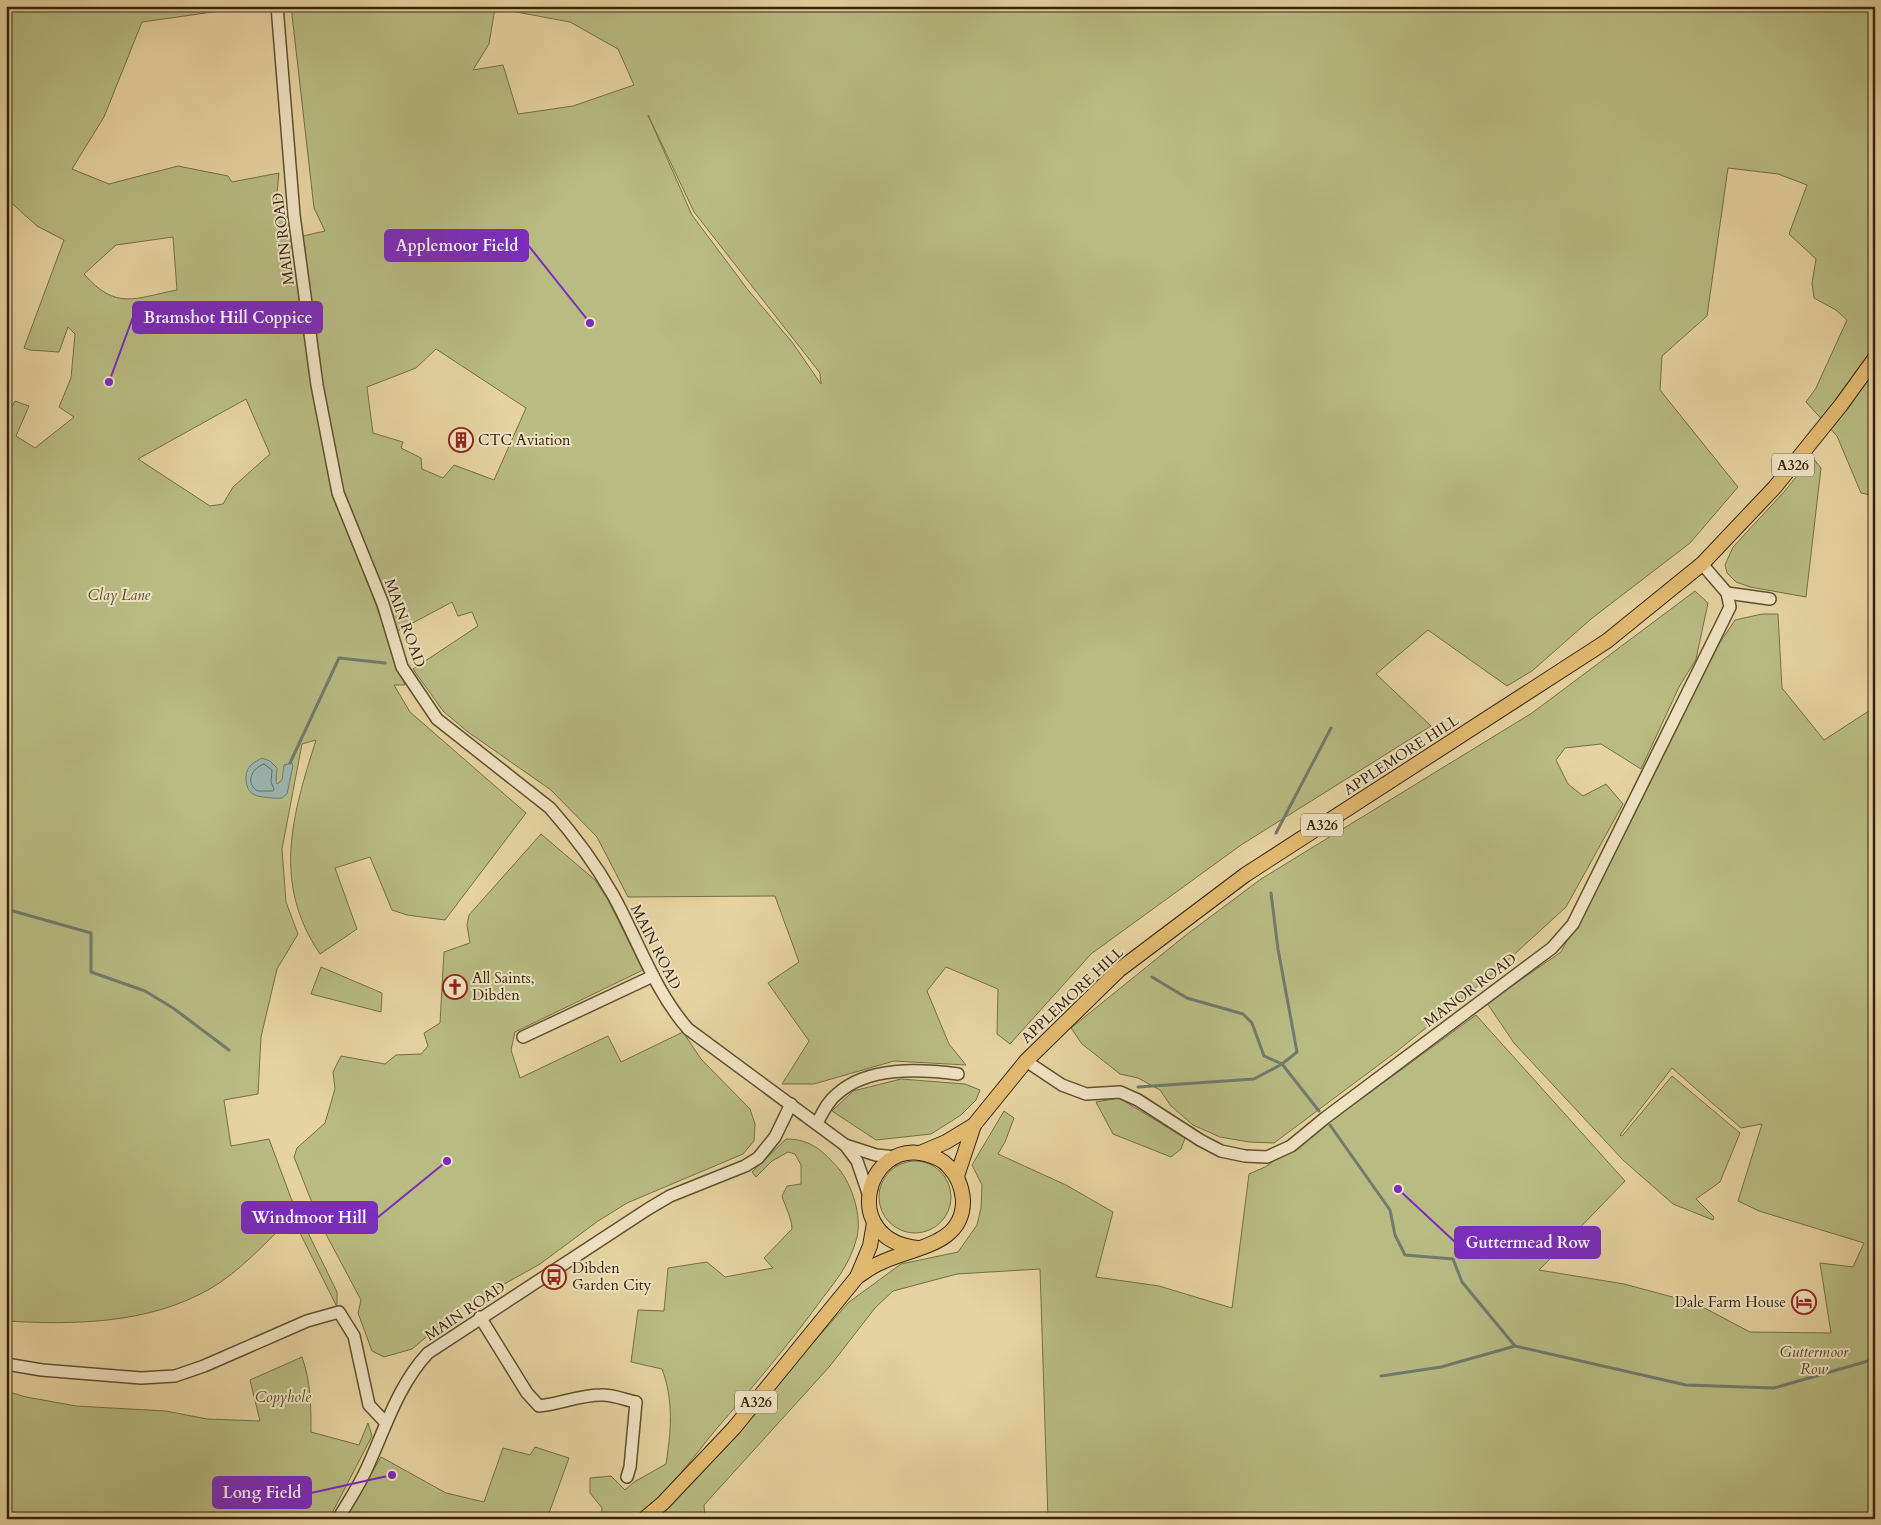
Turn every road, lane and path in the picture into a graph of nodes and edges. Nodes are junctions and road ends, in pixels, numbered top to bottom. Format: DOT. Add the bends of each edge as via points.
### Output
graph roads {
  1 [pos="277,6"];
  2 [pos="1875,358"];
  3 [pos="1702,564"];
  4 [pos="1728,593"];
  5 [pos="1770,599"];
  6 [pos="653,976"];
  7 [pos="523,1038"];
  8 [pos="1026,1061"];
  9 [pos="958,1074"];
  10 [pos="791,1104"];
  11 [pos="817,1122"];
  12 [pos="974,1125"];
  13 [pos="845,1145"];
  14 [pos="920,1153"];
  15 [pos="896,1157"];
  16 [pos="957,1176"];
  17 [pos="869,1196"];
  18 [pos="874,1223"];
  19 [pos="918,1248"];
  20 [pos="857,1277"];
  21 [pos="480,1317"];
  22 [pos="6,1364"];
  23 [pos="386,1424"];
  24 [pos="627,1477"];
  25 [pos="338,1519"];
  26 [pos="644,1519"];
  1 -- 6 [label="street, MAIN ROAD" via="294,214 316,385 338,493 383,604 402,667 437,719 550,808 565,825 612,894"];
  2 -- 3 [label="main road, A326" via="1775,488"];
  3 -- 4 [label="street"];
  3 -- 8 [label="main road, APPLEMORE HILL / A326" via="1607,641 1245,875 1119,970"];
  4 -- 5 [label="street"];
  4 -- 8 [label="street, MANOR ROAD" via="1730,607 1573,924 1552,948 1291,1146 1267,1157 1221,1151 1138,1100 1120,1092 1086,1094 1062,1085"];
  6 -- 7 [label="street"];
  6 -- 10 [label="street, MAIN ROAD" via="669,1008 688,1029"];
  8 -- 12 [label="main road, APPLEMORE HILL / A326"];
  9 -- 11 [label="street" via="924,1070 874,1076 851,1084 828,1102"];
  10 -- 11 [label="street, MAIN ROAD"];
  10 -- 21 [label="street, MAIN ROAD" via="775,1137 758,1158 746,1166 670,1196"];
  11 -- 13 [label="street, MAIN ROAD"];
  12 -- 14 [label="main road, APPLEMORE HILL / A326"];
  12 -- 16 [label="main road, APPLEMORE HILL / A326"];
  13 -- 15 [label="street, MAIN ROAD" via="876,1155"];
  13 -- 17 [label="street, MAIN ROAD" via="857,1161"];
  14 -- 15 [label="main road"];
  14 -- 16 [label="main road" via="947,1165"];
  15 -- 17 [label="main road" via="877,1173"];
  16 -- 19 [label="main road" via="963,1192 963,1208 958,1223 948,1236"];
  17 -- 18 [label="main road" via="869,1210"];
  18 -- 19 [label="main road" via="893,1242"];
  18 -- 20 [label="main road, A326" via="870,1246"];
  19 -- 20 [label="main road, A326" via="880,1263"];
  20 -- 26 [label="main road, A326" via="734,1428"];
  21 -- 23 [label="street, MAIN ROAD" via="428,1353 417,1365"];
  21 -- 24 [label="street" via="527,1393 539,1406 603,1394 636,1402"];
  22 -- 23 [label="street" via="141,1378 175,1376 307,1321 339,1312 354,1336 369,1405"];
  23 -- 25 [label="street, MAIN ROAD" via="366,1470"];
}
